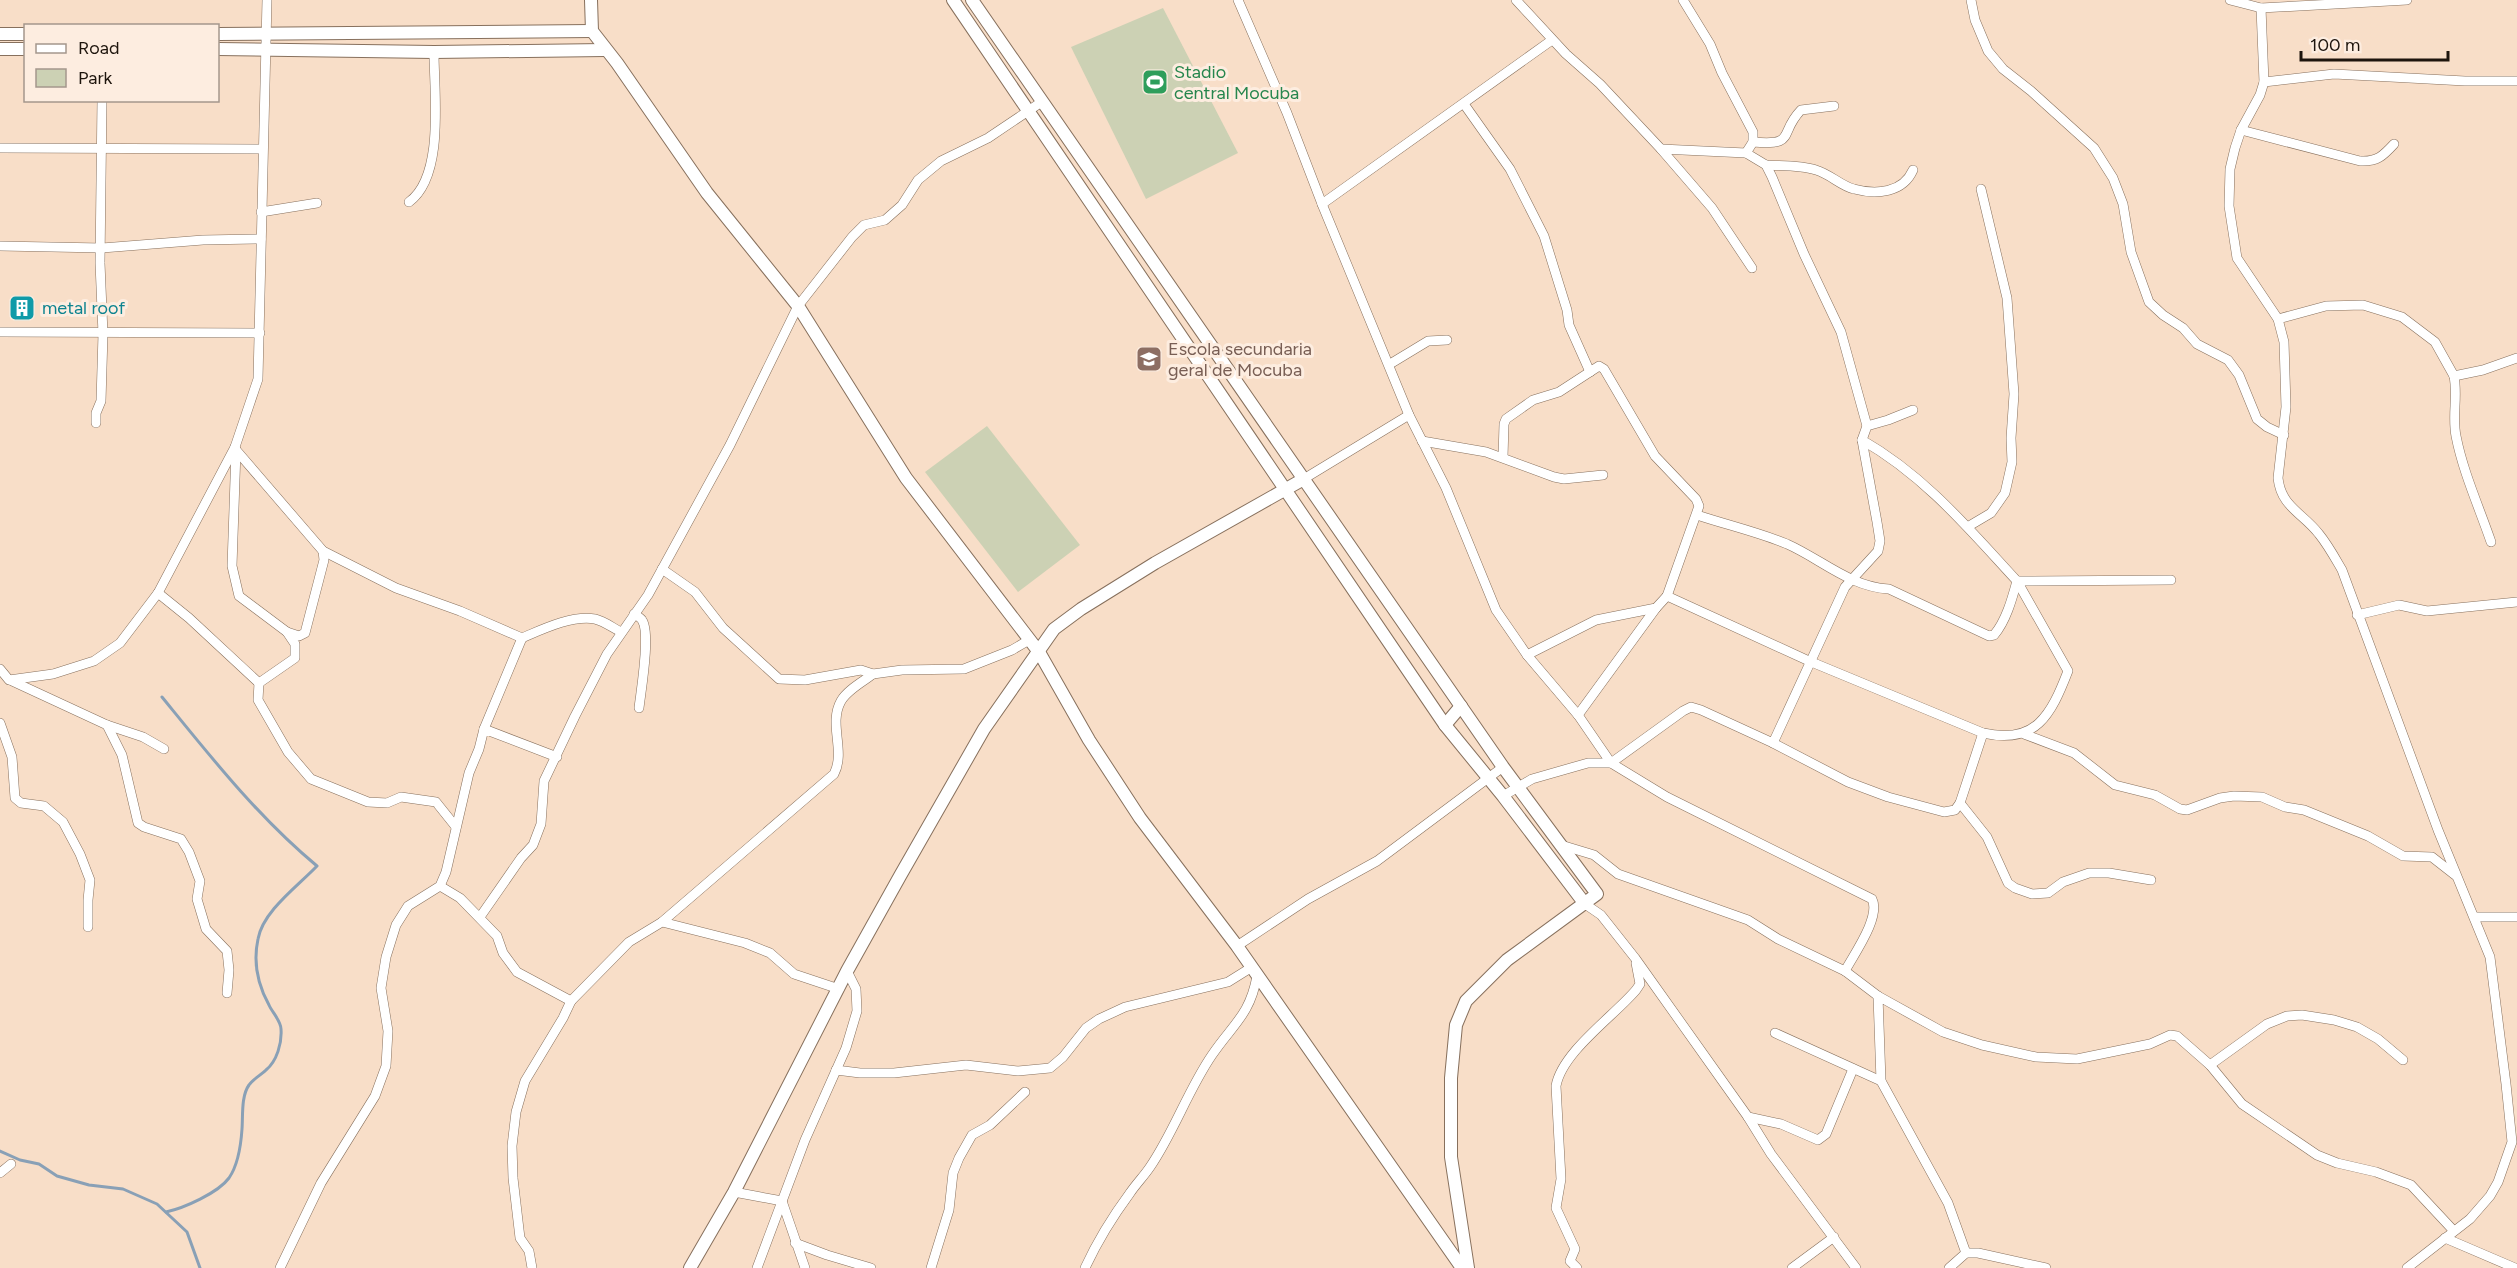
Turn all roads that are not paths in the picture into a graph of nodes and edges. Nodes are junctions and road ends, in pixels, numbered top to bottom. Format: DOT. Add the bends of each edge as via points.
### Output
graph roads {
  1 [pos="267,0"];
  2 [pos="591,0"];
  3 [pos="953,0"];
  4 [pos="972,0"];
  5 [pos="1238,0"];
  6 [pos="1516,0"];
  7 [pos="1683,0"];
  8 [pos="1971,0"];
  9 [pos="2230,0"];
  10 [pos="2407,0"];
  11 [pos="2347,2"];
  12 [pos="2261,8"];
  13 [pos="592,31"];
  14 [pos="0,34"];
  15 [pos="24,34"];
  16 [pos="219,34"];
  17 [pos="266,34"];
  18 [pos="1552,40"];
  19 [pos="0,49"];
  20 [pos="24,49"];
  21 [pos="219,49"];
  22 [pos="267,49"];
  23 [pos="605,50"];
  24 [pos="434,52"];
  25 [pos="2517,81"];
  26 [pos="2264,82"];
  27 [pos="1043,101"];
  28 [pos="102,102"];
  29 [pos="1464,104"];
  30 [pos="1834,106"];
  31 [pos="1028,112"];
  32 [pos="2241,130"];
  33 [pos="1753,142"];
  34 [pos="2394,144"];
  35 [pos="0,148"];
  36 [pos="100,148"];
  37 [pos="262,149"];
  38 [pos="1661,149"];
  39 [pos="1746,153"];
  40 [pos="1766,165"];
  41 [pos="1913,170"];
  42 [pos="1982,189"];
  43 [pos="409,202"];
  44 [pos="316,203"];
  45 [pos="1322,204"];
  46 [pos="261,212"];
  47 [pos="261,239"];
  48 [pos="0,246"];
  49 [pos="102,248"];
  50 [pos="1150,259"];
  51 [pos="1135,268"];
  52 [pos="1752,268"];
  53 [pos="798,306"];
  54 [pos="2278,319"];
  55 [pos="0,332"];
  56 [pos="260,333"];
  57 [pos="103,334"];
  58 [pos="1447,340"];
  59 [pos="2517,358"];
  60 [pos="1390,364"];
  61 [pos="1590,372"];
  62 [pos="2454,376"];
  63 [pos="1913,410"];
  64 [pos="1409,415"];
  65 [pos="96,423"];
  66 [pos="1867,426"];
  67 [pos="2284,435"];
  68 [pos="1863,440"];
  69 [pos="1422,441"];
  70 [pos="235,449"];
  71 [pos="1503,457"];
  72 [pos="1603,475"];
  73 [pos="1302,480"];
  74 [pos="1284,489"];
  75 [pos="1697,515"];
  76 [pos="1969,526"];
  77 [pos="2491,542"];
  78 [pos="323,551"];
  79 [pos="662,569"];
  80 [pos="1851,579"];
  81 [pos="2171,580"];
  82 [pos="2017,581"];
  83 [pos="158,593"];
  84 [pos="1667,596"];
  85 [pos="2517,602"];
  86 [pos="1656,608"];
  87 [pos="634,614"];
  88 [pos="2357,615"];
  89 [pos="287,632"];
  90 [pos="621,632"];
  91 [pos="522,638"];
  92 [pos="1029,640"];
  93 [pos="1039,652"];
  94 [pos="1527,655"];
  95 [pos="1809,660"];
  96 [pos="0,669"];
  97 [pos="873,674"];
  98 [pos="9,680"];
  99 [pos="259,683"];
  100 [pos="1461,706"];
  101 [pos="639,708"];
  102 [pos="1578,715"];
  103 [pos="0,723"];
  104 [pos="107,724"];
  105 [pos="1445,725"];
  106 [pos="484,729"];
  107 [pos="1983,733"];
  108 [pos="2024,734"];
  109 [pos="1773,743"];
  110 [pos="164,749"];
  111 [pos="557,757"];
  112 [pos="1611,763"];
  113 [pos="1503,767"];
  114 [pos="1488,777"];
  115 [pos="1517,787"];
  116 [pos="1503,796"];
  117 [pos="1960,803"];
  118 [pos="456,827"];
  119 [pos="1560,844"];
  120 [pos="2457,876"];
  121 [pos="2151,879"];
  122 [pos="440,886"];
  123 [pos="1598,894"];
  124 [pos="1586,904"];
  125 [pos="1601,915"];
  126 [pos="480,917"];
  127 [pos="2475,917"];
  128 [pos="2517,917"];
  129 [pos="662,922"];
  130 [pos="88,927"];
  131 [pos="1238,946"];
  132 [pos="1635,958"];
  133 [pos="847,971"];
  134 [pos="1845,971"];
  135 [pos="1255,972"];
  136 [pos="839,989"];
  137 [pos="227,993"];
  138 [pos="1878,996"];
  139 [pos="571,1001"];
  140 [pos="1775,1033"];
  141 [pos="2403,1060"];
  142 [pos="2210,1065"];
  143 [pos="1853,1069"];
  144 [pos="836,1070"];
  145 [pos="1881,1081"];
  146 [pos="1025,1092"];
  147 [pos="1748,1117"];
  148 [pos="2514,1141"];
  149 [pos="11,1164"];
  150 [pos="0,1173"];
  151 [pos="734,1192"];
  152 [pos="782,1201"];
  153 [pos="2453,1230"];
  154 [pos="1834,1237"];
  155 [pos="2445,1238"];
  156 [pos="795,1243"];
  157 [pos="1966,1253"];
  158 [pos="280,1268"];
  159 [pos="532,1268"];
  160 [pos="690,1268"];
  161 [pos="756,1268"];
  162 [pos="805,1268"];
  163 [pos="871,1268"];
  164 [pos="931,1268"];
  165 [pos="1085,1268"];
  166 [pos="1462,1268"];
  167 [pos="1468,1268"];
  168 [pos="1577,1268"];
  169 [pos="1792,1268"];
  170 [pos="1856,1268"];
  171 [pos="1949,1268"];
  172 [pos="2046,1268"];
  173 [pos="2407,1268"];
  174 [pos="2514,1268"];
  1 -- 17 [label="street"];
  2 -- 13 [label="street"];
  3 -- 31 [label="street"];
  4 -- 27 [label="street"];
  5 -- 45 [label="street"];
  6 -- 18 [label="street"];
  7 -- 33 [label="street" via="1710,44 1753,132"];
  8 -- 67 [label="street" via="1988,51 2003,69 2094,148 2113,178 2131,252 2149,302 2197,344 2228,360 2239,375 2257,419"];
  9 -- 12 [label="street"];
  10 -- 11 [label="street"];
  11 -- 12 [label="street"];
  12 -- 26 [label="street"];
  13 -- 17 [label="street"];
  13 -- 23 [label="street"];
  14 -- 15 [label="street"];
  16 -- 17 [label="street"];
  17 -- 22 [label="street"];
  18 -- 29 [label="street"];
  18 -- 38 [label="street"];
  19 -- 20 [label="street"];
  21 -- 22 [label="street"];
  22 -- 24 [label="street"];
  22 -- 37 [label="street"];
  23 -- 24 [label="street"];
  23 -- 53 [label="street" via="707,193"];
  24 -- 43 [label="street" via="434,154 422,189"];
  25 -- 26 [label="street" via="2334,74"];
  26 -- 32 [label="street"];
  27 -- 31 [label="street"];
  27 -- 50 [label="street"];
  28 -- 36 [label="street"];
  29 -- 45 [label="street"];
  29 -- 61 [label="street" via="1510,169 1544,236 1569,325"];
  30 -- 33 [label="street" via="1801,110 1783,141"];
  31 -- 51 [label="street"];
  31 -- 53 [label="street" via="988,138 941,161 918,180 902,205 885,220 864,225"];
  32 -- 34 [label="street" via="2360,161 2374,162"];
  32 -- 54 [label="street" via="2230,169 2233,240 2237,258"];
  33 -- 39 [label="street"];
  35 -- 36 [label="street"];
  36 -- 37 [label="street"];
  36 -- 49 [label="street"];
  37 -- 46 [label="street"];
  38 -- 39 [label="street"];
  38 -- 52 [label="street" via="1712,208"];
  39 -- 40 [label="street"];
  40 -- 41 [label="street" via="1816,170 1852,189 1872,191 1894,191 1910,179"];
  40 -- 66 [label="street" via="1841,332"];
  42 -- 76 [label="street" via="2007,298 2014,394 2012,462 2007,485 1991,513"];
  44 -- 46 [label="street"];
  45 -- 60 [label="street"];
  46 -- 47 [label="street"];
  47 -- 49 [label="street"];
  47 -- 56 [label="street"];
  48 -- 49 [label="street"];
  49 -- 57 [label="street"];
  50 -- 51 [label="street"];
  50 -- 73 [label="street"];
  51 -- 74 [label="street"];
  53 -- 79 [label="street" via="730,445"];
  53 -- 92 [label="street" via="906,478"];
  54 -- 62 [label="street" via="2326,306 2363,305 2402,317 2435,342"];
  54 -- 67 [label="street" via="2286,355"];
  55 -- 57 [label="street"];
  56 -- 57 [label="street"];
  56 -- 70 [label="street" via="258,379"];
  57 -- 65 [label="street"];
  58 -- 60 [label="street" via="1428,341"];
  59 -- 62 [label="street"];
  60 -- 64 [label="street"];
  61 -- 71 [label="street" via="1559,392 1533,400 1506,419"];
  61 -- 75 [label="street" via="1599,366 1611,377 1655,456 1696,499"];
  62 -- 77 [label="street" via="2456,436"];
  63 -- 66 [label="street"];
  64 -- 69 [label="street"];
  64 -- 73 [label="street"];
  66 -- 68 [label="street"];
  67 -- 88 [label="street" via="2278,478 2283,500 2318,533 2342,570"];
  68 -- 76 [label="street" via="1915,477"];
  68 -- 80 [label="street" via="1880,541 1878,551"];
  69 -- 71 [label="street"];
  69 -- 94 [label="street" via="1446,488 1496,610"];
  70 -- 78 [label="street"];
  70 -- 83 [label="street"];
  70 -- 89 [label="street" via="231,566 234,584 239,596"];
  71 -- 72 [label="street" via="1554,477"];
  73 -- 74 [label="street"];
  73 -- 100 [label="street"];
  74 -- 93 [label="street" via="1081,609 1054,629"];
  74 -- 105 [label="street"];
  75 -- 80 [label="street" via="1786,544"];
  75 -- 84 [label="street"];
  76 -- 82 [label="street"];
  78 -- 89 [label="street" via="305,633 299,636"];
  78 -- 91 [label="street" via="396,588"];
  79 -- 87 [label="street"];
  79 -- 97 [label="street" via="695,592 723,628 779,679 805,680 861,670"];
  80 -- 82 [label="street" via="1889,588 1989,636 1999,629"];
  80 -- 95 [label="street"];
  81 -- 82 [label="street"];
  82 -- 108 [label="street" via="2068,671 2056,703"];
  83 -- 98 [label="street" via="120,643 94,661 53,674"];
  83 -- 99 [label="street"];
  84 -- 86 [label="street"];
  84 -- 95 [label="street"];
  85 -- 88 [label="street" via="2427,611 2399,605"];
  86 -- 94 [label="street" via="1596,621"];
  86 -- 102 [label="street"];
  87 -- 90 [label="street"];
  87 -- 101 [label="street" via="644,626 645,664"];
  88 -- 120 [label="street"];
  89 -- 99 [label="street" via="295,644 295,658"];
  90 -- 91 [label="street" via="587,618 544,628"];
  90 -- 111 [label="street"];
  91 -- 106 [label="street"];
  92 -- 93 [label="street"];
  92 -- 97 [label="street" via="964,669"];
  93 -- 131 [label="street" via="1089,740 1140,818"];
  93 -- 133 [label="street" via="984,729"];
  94 -- 102 [label="street"];
  95 -- 107 [label="street"];
  95 -- 109 [label="street"];
  96 -- 98 [label="street"];
  97 -- 129 [label="street" via="842,699 836,714 838,767 834,774"];
  98 -- 104 [label="street"];
  99 -- 118 [label="street" via="258,700 288,752 311,779 368,802 387,803 401,797 436,802"];
  100 -- 105 [label="street"];
  100 -- 113 [label="street"];
  102 -- 112 [label="street"];
  103 -- 130 [label="street" via="12,757 15,798 21,803 44,806 63,822 81,854 90,880"];
  104 -- 110 [label="street"];
  104 -- 137 [label="street" via="122,755 138,823 181,839 189,852 200,881 197,899 206,929 227,951"];
  105 -- 114 [label="street"];
  106 -- 111 [label="street"];
  106 -- 118 [label="street"];
  107 -- 108 [label="street" via="2004,738"];
  107 -- 117 [label="street"];
  108 -- 120 [label="street" via="2074,753 2115,785 2155,795 2180,810 2220,798 2262,797 2357,832 2403,856 2432,857"];
  109 -- 112 [label="street" via="1691,707"];
  109 -- 117 [label="street" via="1848,782 1888,797 1944,812 1955,810"];
  111 -- 126 [label="street" via="544,781 538,835"];
  112 -- 115 [label="street" via="1588,764"];
  112 -- 134 [label="street" via="1667,797 1872,899 1876,906 1874,917"];
  113 -- 114 [label="street"];
  113 -- 115 [label="street"];
  114 -- 116 [label="street"];
  114 -- 131 [label="street" via="1377,861 1308,899"];
  115 -- 116 [label="street"];
  115 -- 119 [label="street"];
  116 -- 124 [label="street"];
  117 -- 121 [label="street" via="1987,837 2008,883 2015,888 2032,894 2048,893 2063,882 2090,873"];
  118 -- 122 [label="street"];
  119 -- 123 [label="street"];
  119 -- 134 [label="street" via="1594,855 1618,874 1748,920"];
  120 -- 127 [label="street"];
  122 -- 126 [label="street"];
  122 -- 158 [label="street" via="408,906 396,925 381,988 388,1031 386,1066 375,1096 321,1184"];
  123 -- 124 [label="street"];
  123 -- 125 [label="street"];
  124 -- 125 [label="street"];
  124 -- 167 [label="street" via="1507,960 1466,1001 1456,1025 1451,1157"];
  125 -- 132 [label="street"];
  126 -- 139 [label="street" via="497,936 516,972"];
  127 -- 128 [label="street"];
  127 -- 148 [label="street" via="2490,957"];
  129 -- 136 [label="street" via="745,943 770,953 794,974"];
  129 -- 139 [label="street" via="629,942"];
  131 -- 135 [label="street"];
  132 -- 147 [label="street"];
  132 -- 168 [label="street" via="1640,984 1605,1019 1558,1077 1561,1179 1556,1208 1575,1249 1570,1261"];
  133 -- 136 [label="street"];
  133 -- 144 [label="street" via="856,989 857,1011"];
  134 -- 138 [label="street"];
  135 -- 144 [label="street" via="1125,1007 1100,1018 1050,1068 1018,1071 966,1065 894,1073"];
  135 -- 165 [label="street" via="1254,993 1247,1011 1213,1053 1150,1167 1130,1192"];
  135 -- 166 [label="street"];
  136 -- 151 [label="street"];
  138 -- 142 [label="street" via="1943,1032 2036,1057 2077,1059 2150,1044 2170,1035 2185,1041"];
  138 -- 145 [label="street"];
  139 -- 159 [label="street" via="525,1081 516,1112 513,1178 520,1238 529,1251"];
  140 -- 143 [label="street"];
  141 -- 142 [label="street" via="2357,1027 2302,1015 2267,1024"];
  142 -- 153 [label="street" via="2242,1104 2317,1155 2411,1185"];
  143 -- 145 [label="street"];
  143 -- 147 [label="street" via="1821,1140 1781,1124"];
  144 -- 152 [label="street"];
  145 -- 157 [label="street" via="1948,1203"];
  146 -- 164 [label="street" via="990,1125 972,1135 959,1158 953,1173 949,1210"];
  147 -- 154 [label="street"];
  148 -- 153 [label="street" via="2490,1196 2470,1219"];
  149 -- 150 [label="street"];
  151 -- 152 [label="street"];
  151 -- 160 [label="street"];
  152 -- 156 [label="street"];
  152 -- 161 [label="street"];
  153 -- 155 [label="street"];
  154 -- 169 [label="street"];
  154 -- 170 [label="street"];
  155 -- 173 [label="street"];
  155 -- 174 [label="street"];
  156 -- 162 [label="street"];
  156 -- 163 [label="street"];
  157 -- 171 [label="street"];
  157 -- 172 [label="street"];
}
